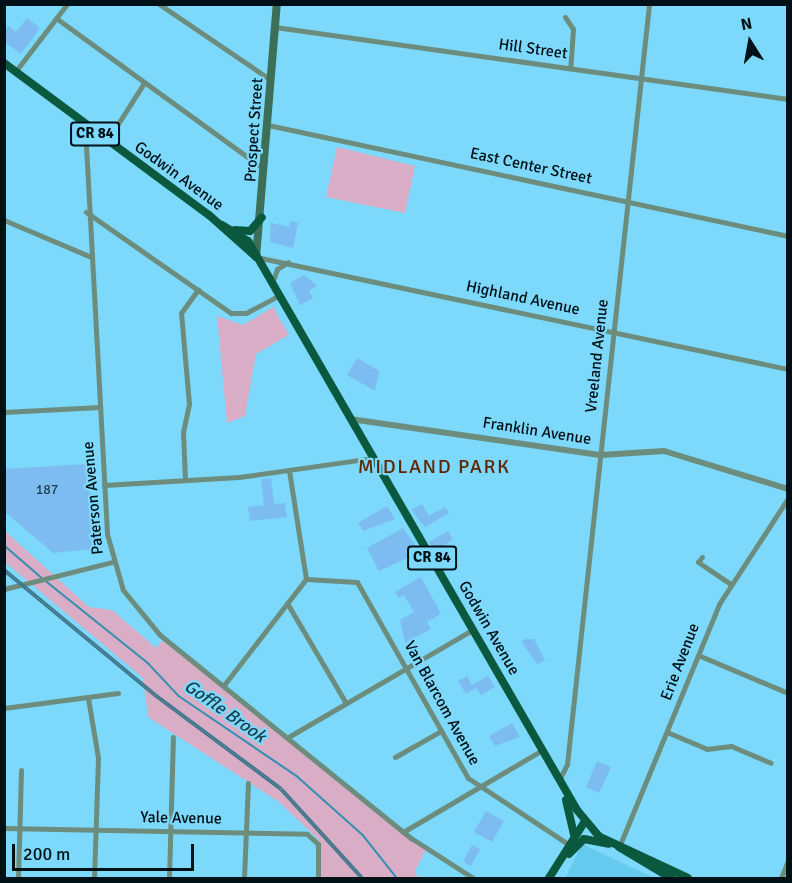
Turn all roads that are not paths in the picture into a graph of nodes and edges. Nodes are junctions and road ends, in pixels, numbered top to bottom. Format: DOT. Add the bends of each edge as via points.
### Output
graph roads {
  1 [pos="67,4"];
  2 [pos="159,4"];
  3 [pos="277,4"];
  4 [pos="650,4"];
  5 [pos="565,17"];
  6 [pos="56,18"];
  7 [pos="275,27"];
  8 [pos="4,63"];
  9 [pos="570,68"];
  10 [pos="15,72"];
  11 [pos="642,77"];
  12 [pos="271,80"];
  13 [pos="144,83"];
  14 [pos="788,99"];
  15 [pos="268,125"];
  16 [pos="85,127"];
  17 [pos="106,143"];
  18 [pos="266,170"];
  19 [pos="630,200"];
  20 [pos="86,212"];
  21 [pos="262,217"];
  22 [pos="4,220"];
  23 [pos="222,225"];
  24 [pos="235,230"];
  25 [pos="788,236"];
  26 [pos="91,257"];
  27 [pos="256,257"];
  28 [pos="288,262"];
  29 [pos="271,285"];
  30 [pos="198,290"];
  31 [pos="278,296"];
  32 [pos="612,331"];
  33 [pos="788,369"];
  34 [pos="100,408"];
  35 [pos="4,412"];
  36 [pos="350,419"];
  37 [pos="601,455"];
  38 [pos="372,458"];
  39 [pos="289,470"];
  40 [pos="185,480"];
  41 [pos="104,485"];
  42 [pos="788,489"];
  43 [pos="788,498"];
  44 [pos="702,557"];
  45 [pos="112,562"];
  46 [pos="306,579"];
  47 [pos="731,584"];
  48 [pos="4,589"];
  49 [pos="287,603"];
  50 [pos="472,630"];
  51 [pos="698,655"];
  52 [pos="407,668"];
  53 [pos="224,685"];
  54 [pos="118,693"];
  55 [pos="788,693"];
  56 [pos="88,698"];
  57 [pos="346,703"];
  58 [pos="4,708"];
  59 [pos="441,731"];
  60 [pos="667,732"];
  61 [pos="290,736"];
  62 [pos="173,737"];
  63 [pos="542,750"];
  64 [pos="395,758"];
  65 [pos="771,763"];
  66 [pos="21,770"];
  67 [pos="559,780"];
  68 [pos="248,783"];
  69 [pos="477,788"];
  70 [pos="564,789"];
  71 [pos="585,821"];
  72 [pos="4,828"];
  73 [pos="20,828"];
  74 [pos="95,830"];
  75 [pos="170,831"];
  76 [pos="246,832"];
  77 [pos="403,832"];
  78 [pos="574,834"];
  79 [pos="568,844"];
  80 [pos="615,845"];
  81 [pos="559,860"];
  82 [pos="788,861"];
  83 [pos="18,879"];
  84 [pos="94,879"];
  85 [pos="169,879"];
  86 [pos="244,879"];
  87 [pos="318,879"];
  88 [pos="473,879"];
  89 [pos="549,879"];
  90 [pos="671,879"];
  91 [pos="688,879"];
  92 [pos="781,879"];
  1 -- 6 [label="street"];
  2 -- 12 [label="street"];
  3 -- 7 [label="main road, Prospect Street"];
  4 -- 11 [label="street, Vreeland Avenue"];
  5 -- 9 [label="street" via="573,28"];
  6 -- 10 [label="street"];
  6 -- 13 [label="street"];
  7 -- 9 [label="street, Hill Street"];
  7 -- 12 [label="main road, Prospect Street"];
  8 -- 10 [label="main road, Godwin Avenue / CR 84"];
  9 -- 11 [label="street, Hill Street"];
  10 -- 16 [label="main road, Godwin Avenue / CR 84"];
  11 -- 14 [label="street, Hill Street"];
  11 -- 19 [label="street, Vreeland Avenue"];
  12 -- 15 [label="main road, Prospect Street"];
  13 -- 17 [label="street"];
  13 -- 18 [label="street"];
  15 -- 18 [label="main road, Prospect Street"];
  15 -- 19 [label="street, East Center Street"];
  16 -- 17 [label="main road, Godwin Avenue / CR 84"];
  16 -- 20 [label="street, Paterson Avenue"];
  17 -- 23 [label="main road, Godwin Avenue / CR 84"];
  18 -- 21 [label="main road, Prospect Street"];
  19 -- 25 [label="street, East Center Street"];
  19 -- 32 [label="street, Vreeland Avenue"];
  20 -- 26 [label="street, Paterson Avenue"];
  20 -- 30 [label="street"];
  21 -- 24 [label="main road" via="250,231"];
  21 -- 27 [label="main road, Prospect Street"];
  22 -- 26 [label="street"];
  23 -- 24 [label="main road, Godwin Avenue / CR 84"];
  23 -- 27 [label="main road, Godwin Avenue / CR 84"];
  24 -- 27 [label="main road, Godwin Avenue / CR 84"];
  26 -- 34 [label="street, Paterson Avenue"];
  27 -- 28 [label="street, Highland Avenue"];
  27 -- 29 [label="main road, Godwin Avenue / CR 84"];
  28 -- 29 [label="street" via="277,269"];
  28 -- 32 [label="street, Highland Avenue"];
  29 -- 31 [label="main road, Godwin Avenue / CR 84"];
  30 -- 31 [label="street" via="235,314"];
  30 -- 40 [label="street" via="181,313 189,404 183,432"];
  31 -- 36 [label="main road, Godwin Avenue / CR 84"];
  32 -- 33 [label="street, Highland Avenue"];
  32 -- 37 [label="street, Vreeland Avenue"];
  34 -- 35 [label="street"];
  34 -- 41 [label="street, Paterson Avenue"];
  36 -- 37 [label="street, Franklin Avenue"];
  36 -- 38 [label="main road, Godwin Avenue / CR 84"];
  37 -- 42 [label="street, Franklin Avenue" via="663,451"];
  37 -- 67 [label="street, Vreeland Avenue" via="567,764"];
  38 -- 39 [label="street"];
  38 -- 50 [label="main road, Godwin Avenue / CR 84"];
  39 -- 40 [label="street"];
  39 -- 46 [label="street"];
  40 -- 41 [label="street"];
  41 -- 45 [label="street, Paterson Avenue"];
  43 -- 47 [label="street, Erie Avenue"];
  44 -- 47 [label="street" via="698,562"];
  45 -- 48 [label="street"];
  45 -- 53 [label="street, Paterson Avenue" via="123,590 148,624"];
  46 -- 49 [label="street"];
  46 -- 52 [label="street, Van Blarcom Avenue" via="357,582"];
  47 -- 51 [label="street, Erie Avenue"];
  49 -- 53 [label="street"];
  49 -- 57 [label="street"];
  50 -- 52 [label="street"];
  50 -- 63 [label="main road, Godwin Avenue / CR 84"];
  51 -- 55 [label="street"];
  51 -- 60 [label="street, Erie Avenue"];
  52 -- 57 [label="street"];
  52 -- 59 [label="street, Van Blarcom Avenue"];
  53 -- 61 [label="street, Paterson Avenue"];
  54 -- 56 [label="street"];
  56 -- 58 [label="street"];
  56 -- 74 [label="street" via="98,758"];
  57 -- 61 [label="street"];
  59 -- 64 [label="street"];
  59 -- 69 [label="street, Van Blarcom Avenue"];
  60 -- 65 [label="street" via="707,748 731,747"];
  60 -- 80 [label="street, Erie Avenue"];
  61 -- 77 [label="street, Paterson Avenue"];
  62 -- 75 [label="street"];
  63 -- 67 [label="main road, Godwin Avenue / CR 84"];
  63 -- 69 [label="street"];
  66 -- 73 [label="street"];
  67 -- 70 [label="main road, Godwin Avenue / CR 84"];
  68 -- 76 [label="street"];
  69 -- 77 [label="street"];
  69 -- 79 [label="street, Van Blarcom Avenue"];
  70 -- 71 [label="main road, Godwin Avenue / CR 84"];
  70 -- 78 [label="main road"];
  71 -- 78 [label="main road"];
  71 -- 80 [label="main road, Godwin Avenue"];
  72 -- 73 [label="street, Yale Avenue"];
  73 -- 74 [label="street, Yale Avenue"];
  73 -- 83 [label="street"];
  74 -- 75 [label="street, Yale Avenue"];
  74 -- 84 [label="street"];
  75 -- 76 [label="street, Yale Avenue"];
  75 -- 85 [label="street"];
  76 -- 86 [label="street"];
  76 -- 87 [label="street, Yale Avenue" via="312,836 319,849"];
  77 -- 88 [label="street, Paterson Avenue"];
  78 -- 79 [label="main road"];
  79 -- 81 [label="main road"];
  80 -- 81 [label="main road" via="581,840"];
  80 -- 90 [label="main road, Godwin Avenue"];
  80 -- 91 [label="main road, Godwin Avenue"];
  81 -- 89 [label="main road"];
  82 -- 92 [label="street"];
}
